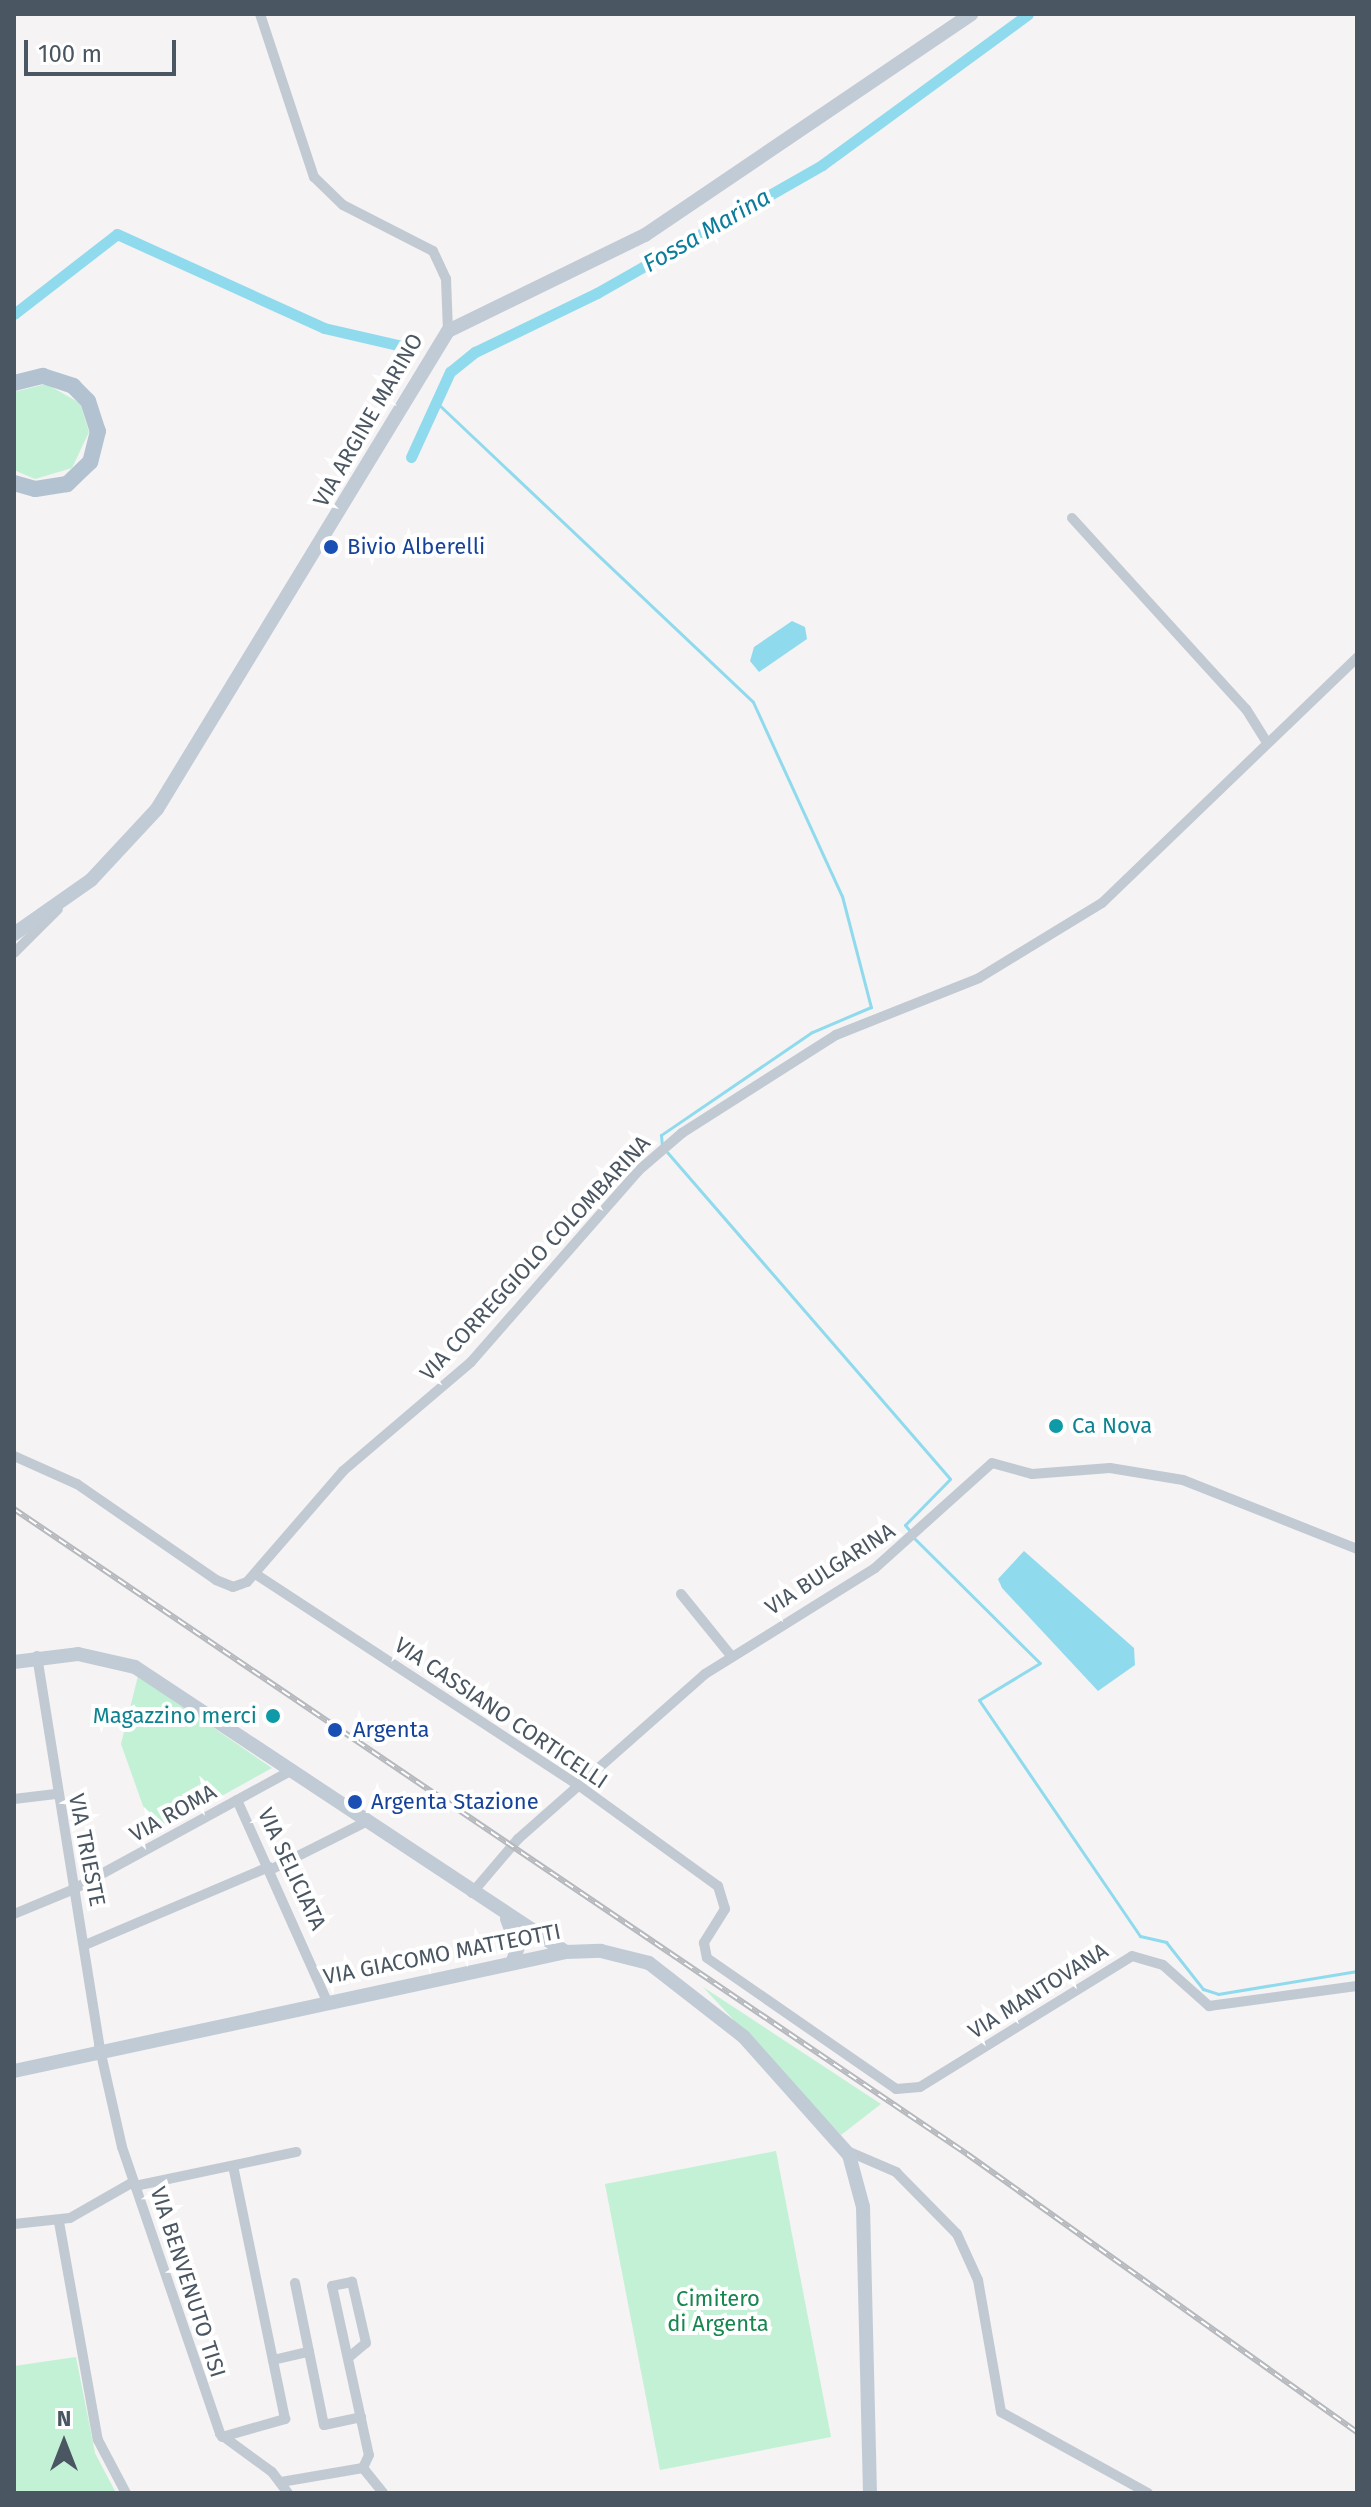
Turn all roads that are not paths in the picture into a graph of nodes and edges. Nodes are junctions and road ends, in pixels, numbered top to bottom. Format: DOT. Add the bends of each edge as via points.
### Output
graph roads {
  1 [pos="260,14"];
  2 [pos="971,14"];
  3 [pos="448,331"];
  4 [pos="16,380"];
  5 [pos="14,483"];
  6 [pos="1072,518"];
  7 [pos="1357,658"];
  8 [pos="1267,743"];
  9 [pos="63,904"];
  10 [pos="14,934"];
  11 [pos="14,953"];
  12 [pos="14,1456"];
  13 [pos="1357,1549"];
  14 [pos="257,1575"];
  15 [pos="681,1594"];
  16 [pos="37,1656"];
  17 [pos="732,1657"];
  18 [pos="14,1662"];
  19 [pos="290,1771"];
  20 [pos="581,1787"];
  21 [pos="56,1794"];
  22 [pos="14,1799"];
  23 [pos="237,1800"];
  24 [pos="366,1822"];
  25 [pos="270,1868"];
  26 [pos="74,1889"];
  27 [pos="472,1893"];
  28 [pos="489,1904"];
  29 [pos="14,1914"];
  30 [pos="85,1945"];
  31 [pos="566,1952"];
  32 [pos="513,1961"];
  33 [pos="1357,1986"];
  34 [pos="326,1999"];
  35 [pos="100,2051"];
  36 [pos="14,2071"];
  37 [pos="920,2087"];
  38 [pos="845,2150"];
  39 [pos="296,2152"];
  40 [pos="233,2166"];
  41 [pos="134,2184"];
  42 [pos="59,2222"];
  43 [pos="14,2224"];
  44 [pos="295,2283"];
  45 [pos="309,2352"];
  46 [pos="348,2358"];
  47 [pos="273,2360"];
  48 [pos="361,2417"];
  49 [pos="222,2437"];
  50 [pos="363,2468"];
  51 [pos="281,2482"];
  52 [pos="126,2493"];
  53 [pos="288,2493"];
  54 [pos="383,2493"];
  55 [pos="870,2493"];
  56 [pos="1148,2493"];
  1 -- 3 [label="street" via="314,177 343,205 433,251 446,279"];
  2 -- 3 [label="street, VIA ARGINE MARINO" via="645,235"];
  3 -- 9 [label="street, VIA ARGINE MARINO" via="419,368 203,741 157,809"];
  4 -- 5 [label="main road" via="53,377 73,386 93,410 97,442 84,470 67,484 46,489"];
  6 -- 8 [label="street" via="1246,709"];
  7 -- 8 [label="street, VIA CORREGGIOLO COLOMBARINA"];
  8 -- 14 [label="street, VIA CORREGGIOLO COLOMBARINA" via="1102,903 1033,950 836,1035 664,1149 471,1362 343,1471"];
  9 -- 10 [label="street, VIA ARGINE MARINO"];
  9 -- 11 [label="street"];
  12 -- 14 [label="street" via="77,1484 225,1585 238,1587"];
  13 -- 17 [label="street, VIA BULGARINA" via="1183,1480 1110,1468 1032,1474 992,1463 975,1472 914,1538"];
  14 -- 20 [label="street, VIA CASSIANO CORTICELLI"];
  15 -- 17 [label="street"];
  16 -- 18 [label="street"];
  16 -- 19 [label="street" via="126,1662"];
  16 -- 21 [label="street, VIA TRIESTE"];
  17 -- 20 [label="street, VIA BULGARINA"];
  19 -- 23 [label="street, VIA ROMA"];
  19 -- 24 [label="street"];
  20 -- 27 [label="street, VIA BULGARINA" via="501,1856"];
  20 -- 37 [label="street, VIA CASSIANO CORTICELLI" via="724,1893 725,1909 704,1943 707,1958 890,2087"];
  21 -- 22 [label="street"];
  21 -- 26 [label="street, VIA TRIESTE"];
  23 -- 25 [label="street, VIA SELICIATA"];
  23 -- 26 [label="street, VIA ROMA"];
  24 -- 25 [label="street"];
  24 -- 27 [label="street"];
  25 -- 30 [label="street"];
  25 -- 34 [label="street, VIA SELICIATA"];
  26 -- 29 [label="street, VIA ROMA"];
  26 -- 30 [label="street, VIA TRIESTE"];
  27 -- 28 [label="street"];
  28 -- 31 [label="street"];
  28 -- 32 [label="street" via="511,1925"];
  30 -- 35 [label="street, VIA TRIESTE"];
  31 -- 32 [label="street, VIA GIACOMO MATTEOTTI"];
  31 -- 38 [label="street, VIA GIACOMO MATTEOTTI" via="621,1954 677,1980 761,2055"];
  32 -- 34 [label="street, VIA GIACOMO MATTEOTTI"];
  33 -- 37 [label="street, VIA MANTOVANA" via="1209,2006 1163,1965 1132,1956"];
  34 -- 35 [label="street, VIA GIACOMO MATTEOTTI"];
  35 -- 36 [label="street, VIA GIACOMO MATTEOTTI"];
  35 -- 41 [label="street, VIA BENVENUTO TISI"];
  38 -- 55 [label="street, VIA GIACOMO MATTEOTTI" via="863,2207"];
  38 -- 56 [label="street" via="906,2179 957,2234 978,2280 1001,2412"];
  39 -- 40 [label="street"];
  40 -- 41 [label="street"];
  40 -- 47 [label="street"];
  41 -- 42 [label="street"];
  41 -- 49 [label="street, VIA BENVENUTO TISI"];
  42 -- 43 [label="street"];
  42 -- 52 [label="street" via="98,2440"];
  44 -- 45 [label="street"];
  45 -- 47 [label="street"];
  45 -- 48 [label="street" via="324,2425"];
  46 -- 46 [label="street" via="332,2286 352,2282 366,2343"];
  46 -- 48 [label="street"];
  47 -- 49 [label="street" via="283,2421"];
  48 -- 50 [label="street" via="369,2455"];
  49 -- 51 [label="street"];
  50 -- 51 [label="street"];
  50 -- 54 [label="street"];
  51 -- 53 [label="street"];
}
